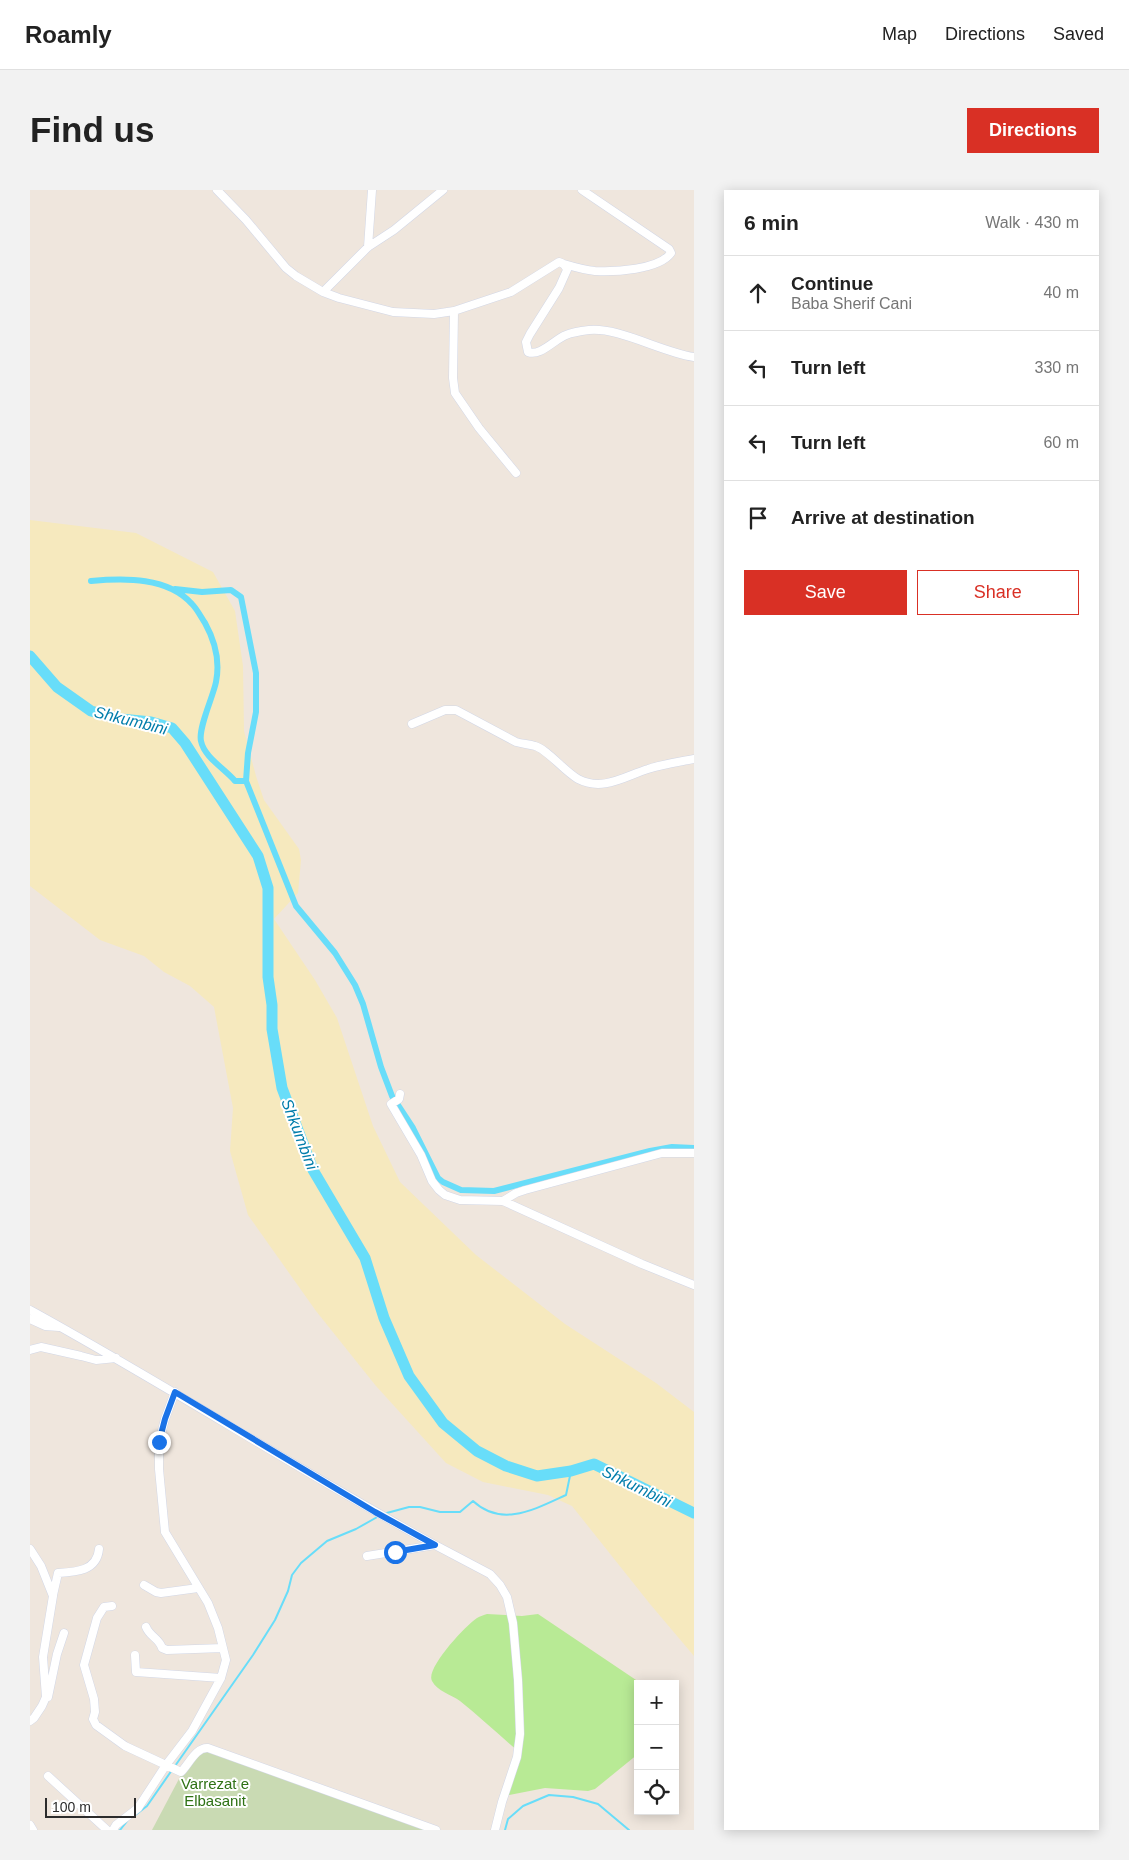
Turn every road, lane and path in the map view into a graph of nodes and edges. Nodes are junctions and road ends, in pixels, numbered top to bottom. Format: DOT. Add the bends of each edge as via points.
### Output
graph roads {
  1 [pos="217,190"];
  2 [pos="372,190"];
  3 [pos="443,190"];
  4 [pos="582,190"];
  5 [pos="368,247"];
  6 [pos="564,264"];
  7 [pos="323,292"];
  8 [pos="454,311"];
  9 [pos="694,357"];
  10 [pos="516,473"];
  11 [pos="412,724"];
  12 [pos="694,758"];
  13 [pos="396,1099"];
  14 [pos="694,1153"];
  15 [pos="503,1201"];
  16 [pos="694,1284"];
  17 [pos="30,1310"];
  18 [pos="30,1319"];
  19 [pos="63,1328"];
  20 [pos="30,1350"];
  21 [pos="116,1358"];
  22 [pos="175,1392"];
  23 [pos="435,1545"];
  24 [pos="30,1549"];
  25 [pos="100,1549"];
  26 [pos="367,1556"];
  27 [pos="144,1585"];
  28 [pos="198,1588"];
  29 [pos="53,1596"];
  30 [pos="112,1606"];
  31 [pos="146,1627"];
  32 [pos="64,1633"];
  33 [pos="223,1648"];
  34 [pos="135,1655"];
  35 [pos="220,1678"];
  36 [pos="44,1703"];
  37 [pos="30,1720"];
  38 [pos="171,1767"];
  39 [pos="48,1776"];
  40 [pos="30,1825"];
  41 [pos="33,1830"];
  42 [pos="107,1830"];
  43 [pos="113,1830"];
  44 [pos="436,1830"];
  45 [pos="495,1830"];
  1 -- 7 [label="street" via="286,268"];
  2 -- 5 [label="street"];
  3 -- 5 [label="street"];
  4 -- 6 [label="street" via="671,253 656,264 626,270 596,271"];
  5 -- 7 [label="street"];
  6 -- 8 [label="street" via="559,262 510,292"];
  6 -- 9 [label="street" via="567,270 563,280 526,342 528,352 538,352 565,335 598,330"];
  7 -- 8 [label="street" via="393,312 434,314"];
  8 -- 10 [label="street" via="455,393"];
  11 -- 12 [label="street" via="440,712 456,710 516,742 536,746 562,768 591,784 608,784 648,769"];
  13 -- 15 [label="street" via="395,1112 421,1155 432,1181 442,1193 454,1199"];
  14 -- 15 [label="street" via="662,1153 525,1190"];
  15 -- 16 [label="street"];
  17 -- 19 [label="street"];
  18 -- 19 [label="street" via="45,1326"];
  19 -- 21 [label="street"];
  20 -- 21 [label="street" via="41,1347 96,1360"];
  21 -- 22 [label="street"];
  22 -- 23 [label="street"];
  22 -- 28 [label="street" via="159,1442 163,1517 165,1532"];
  23 -- 26 [label="street"];
  23 -- 45 [label="street" via="490,1574 507,1597 511,1612 521,1722 517,1758"];
  24 -- 29 [label="street"];
  25 -- 29 [label="street" via="98,1558 90,1567 69,1574 58,1573"];
  27 -- 28 [label="street" via="161,1593"];
  28 -- 33 [label="street" via="208,1603"];
  29 -- 36 [label="street" via="44,1657"];
  30 -- 38 [label="street" via="104,1607 97,1618 84,1665 94,1700 93,1719 102,1731 126,1746"];
  31 -- 33 [label="street" via="149,1634 160,1641 162,1648 168,1650"];
  32 -- 36 [label="street"];
  33 -- 35 [label="street" via="226,1660"];
  34 -- 35 [label="street" via="136,1672"];
  35 -- 38 [label="street"];
  36 -- 37 [label="street"];
  38 -- 43 [label="street" via="138,1808"];
  38 -- 44 [label="street" via="181,1772 198,1751 208,1748"];
  39 -- 42 [label="street"];
  40 -- 41 [label="street"];
}
